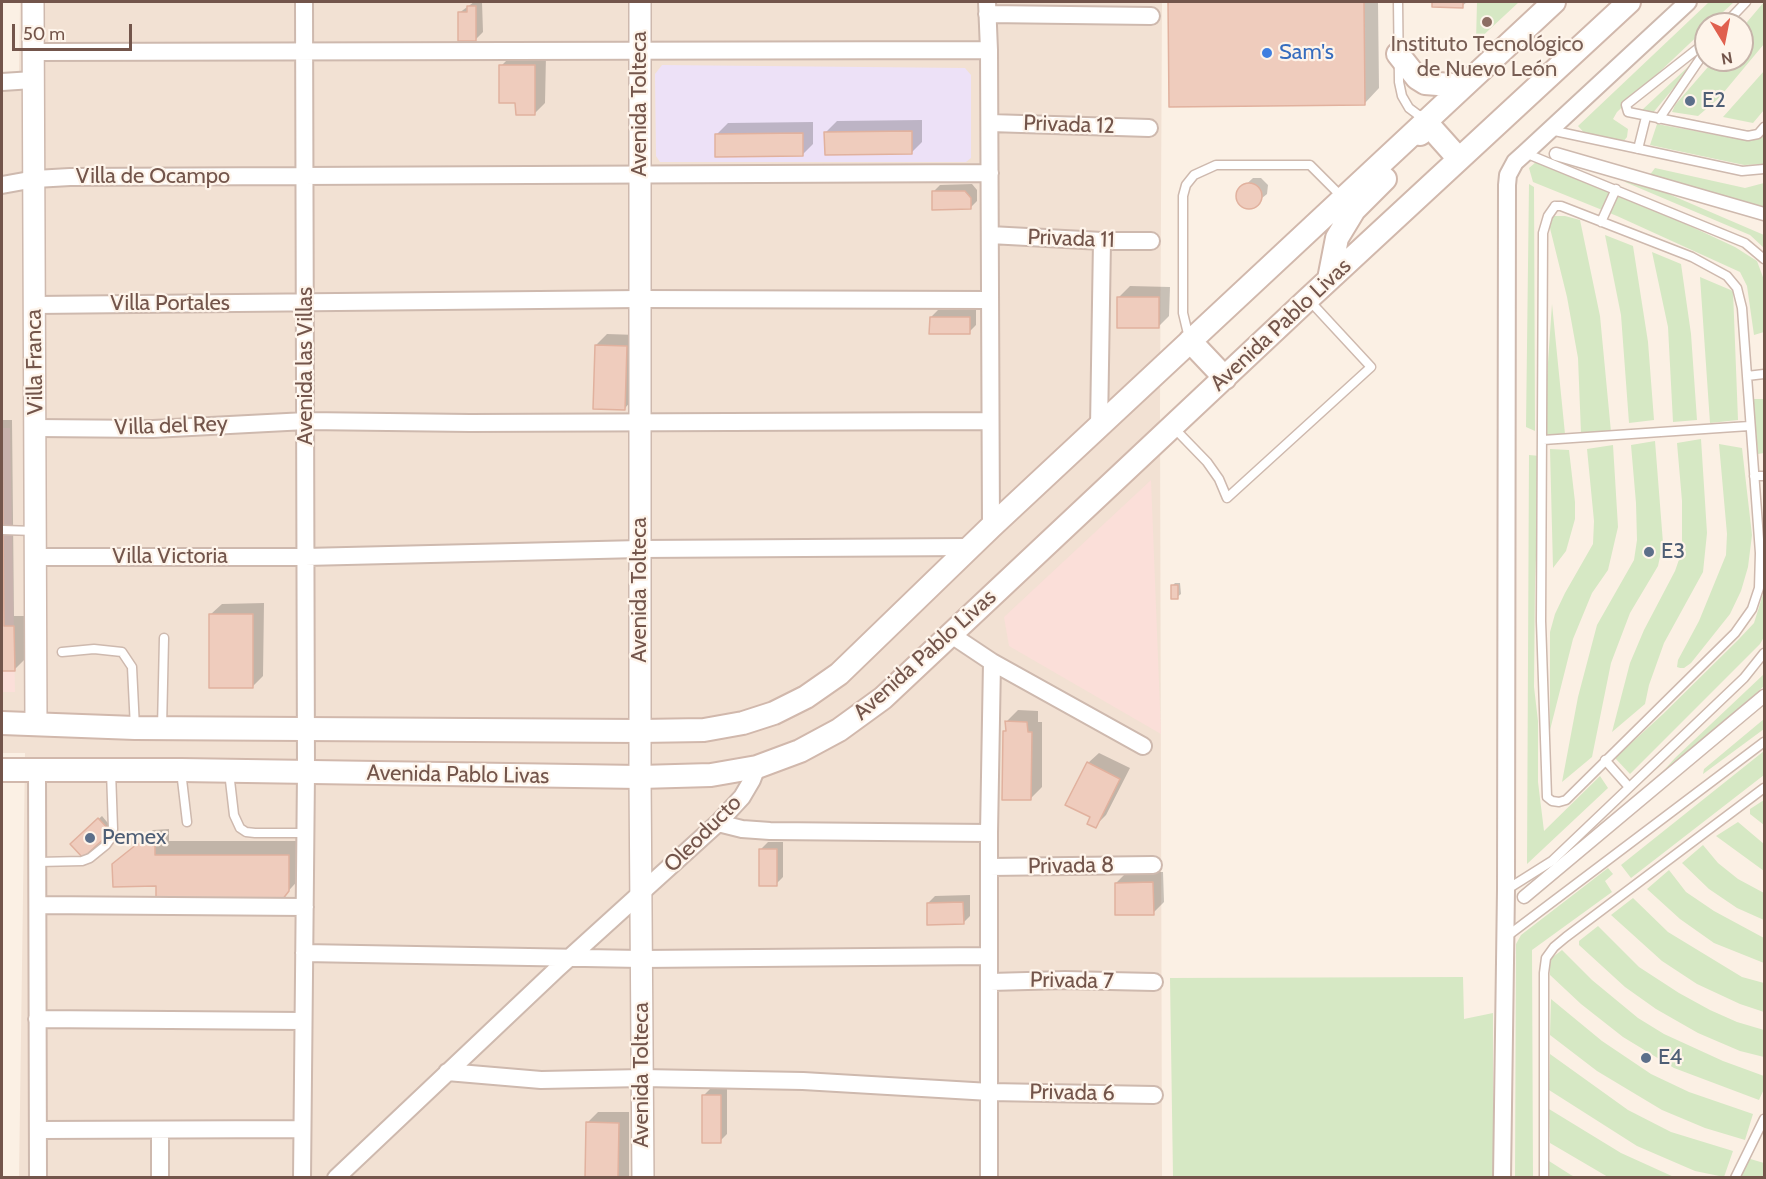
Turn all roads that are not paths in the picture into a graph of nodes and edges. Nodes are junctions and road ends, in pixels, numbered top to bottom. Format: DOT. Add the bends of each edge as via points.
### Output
graph roads {
  1 [pos="33,2"];
  2 [pos="304,2"];
  3 [pos="640,2"];
  4 [pos="1398,2"];
  5 [pos="1554,2"];
  6 [pos="1629,2"];
  7 [pos="1688,2"];
  8 [pos="987,8"];
  9 [pos="1151,16"];
  10 [pos="989,50"];
  11 [pos="305,51"];
  12 [pos="640,51"];
  13 [pos="1694,51"];
  14 [pos="33,52"];
  15 [pos="1398,54"];
  16 [pos="1694,68"];
  17 [pos="33,80"];
  18 [pos="2,82"];
  19 [pos="1464,86"];
  20 [pos="1646,117"];
  21 [pos="1659,119"];
  22 [pos="1425,121"];
  23 [pos="990,123"];
  24 [pos="1764,127"];
  25 [pos="1149,128"];
  26 [pos="1549,130"];
  27 [pos="1638,148"];
  28 [pos="1525,153"];
  29 [pos="1556,154"];
  30 [pos="1459,159"];
  31 [pos="1764,170"];
  32 [pos="990,173"];
  33 [pos="640,174"];
  34 [pos="306,177"];
  35 [pos="35,179"];
  36 [pos="2,185"];
  37 [pos="1616,189"];
  38 [pos="1343,198"];
  39 [pos="1764,214"];
  40 [pos="1601,222"];
  41 [pos="990,235"];
  42 [pos="1151,241"];
  43 [pos="1102,242"];
  44 [pos="1764,259"];
  45 [pos="1329,279"];
  46 [pos="640,299"];
  47 [pos="1308,299"];
  48 [pos="990,300"];
  49 [pos="306,303"];
  50 [pos="35,305"];
  51 [pos="1190,341"];
  52 [pos="1764,374"];
  53 [pos="1747,376"];
  54 [pos="1225,378"];
  55 [pos="306,421"];
  56 [pos="989,421"];
  57 [pos="640,423"];
  58 [pos="1173,426"];
  59 [pos="1749,426"];
  60 [pos="1098,427"];
  61 [pos="36,428"];
  62 [pos="1543,440"];
  63 [pos="1754,476"];
  64 [pos="1764,476"];
  65 [pos="991,526"];
  66 [pos="3,530"];
  67 [pos="35,531"];
  68 [pos="969,547"];
  69 [pos="640,549"];
  70 [pos="35,556"];
  71 [pos="305,557"];
  72 [pos="950,634"];
  73 [pos="164,638"];
  74 [pos="62,652"];
  75 [pos="1764,653"];
  76 [pos="992,662"];
  77 [pos="1764,696"];
  78 [pos="2,723"];
  79 [pos="36,723"];
  80 [pos="135,728"];
  81 [pos="162,728"];
  82 [pos="306,730"];
  83 [pos="640,731"];
  84 [pos="1764,742"];
  85 [pos="1143,746"];
  86 [pos="1605,760"];
  87 [pos="757,767"];
  88 [pos="2,770"];
  89 [pos="37,770"];
  90 [pos="111,770"];
  91 [pos="181,770"];
  92 [pos="229,772"];
  93 [pos="306,773"];
  94 [pos="640,777"];
  95 [pos="1629,787"];
  96 [pos="1764,788"];
  97 [pos="187,822"];
  98 [pos="718,823"];
  99 [pos="306,833"];
  100 [pos="989,833"];
  101 [pos="38,862"];
  102 [pos="1153,865"];
  103 [pos="989,867"];
  104 [pos="1506,890"];
  105 [pos="640,894"];
  106 [pos="1524,897"];
  107 [pos="38,905"];
  108 [pos="304,907"];
  109 [pos="1504,939"];
  110 [pos="304,953"];
  111 [pos="571,956"];
  112 [pos="988,956"];
  113 [pos="641,959"];
  114 [pos="990,982"];
  115 [pos="1154,982"];
  116 [pos="37,1019"];
  117 [pos="303,1021"];
  118 [pos="447,1072"];
  119 [pos="643,1078"];
  120 [pos="990,1092"];
  121 [pos="1154,1095"];
  122 [pos="1764,1119"];
  123 [pos="302,1129"];
  124 [pos="38,1130"];
  125 [pos="160,1130"];
  126 [pos="38,1178"];
  127 [pos="160,1178"];
  128 [pos="302,1178"];
  129 [pos="336,1178"];
  130 [pos="643,1178"];
  131 [pos="989,1178"];
  132 [pos="1502,1178"];
  133 [pos="1544,1178"];
  134 [pos="1735,1178"];
  1 -- 14 [label="street, Villa Franca"];
  2 -- 11 [label="street, Avenida las Villas"];
  3 -- 12 [label="street, Avenida Tolteca"];
  4 -- 15 [label="lane"];
  5 -- 19 [label="main road, Avenida Pablo Livas"];
  6 -- 30 [label="main road, Avenida Pablo Livas"];
  7 -- 26 [label="street"];
  8 -- 9 [label="street"];
  8 -- 10 [label="street"];
  10 -- 12 [label="street"];
  10 -- 23 [label="street"];
  11 -- 12 [label="street"];
  11 -- 14 [label="street"];
  11 -- 34 [label="street, Avenida las Villas"];
  12 -- 33 [label="street, Avenida Tolteca"];
  13 -- 20 [label="lane" via="1626,105 1628,112"];
  14 -- 17 [label="street, Villa Franca"];
  15 -- 19 [label="main road" via="1425,82"];
  15 -- 22 [label="lane" via="1402,96"];
  16 -- 21 [label="lane"];
  17 -- 18 [label="street"];
  17 -- 35 [label="street, Villa Franca"];
  19 -- 22 [label="main road, Avenida Pablo Livas"];
  20 -- 21 [label="lane"];
  20 -- 27 [label="lane"];
  21 -- 24 [label="lane" via="1748,136 1758,134"];
  22 -- 30 [label="main road"];
  22 -- 38 [label="main road, Avenida Pablo Livas"];
  22 -- 45 [label="main road" via="1401,162 1346,222 1337,238"];
  23 -- 25 [label="street, Privada 12"];
  23 -- 32 [label="street"];
  26 -- 27 [label="lane"];
  26 -- 28 [label="street"];
  27 -- 31 [label="lane" via="1742,171"];
  28 -- 37 [label="lane"];
  28 -- 104 [label="street" via="1511,170 1507,185"];
  29 -- 39 [label="street"];
  30 -- 45 [label="main road, Avenida Pablo Livas"];
  32 -- 33 [label="street, Villa de Ocampo"];
  32 -- 41 [label="street"];
  33 -- 34 [label="street, Villa de Ocampo"];
  33 -- 46 [label="street, Avenida Tolteca"];
  34 -- 35 [label="street, Villa de Ocampo"];
  34 -- 49 [label="street, Avenida las Villas"];
  35 -- 36 [label="street, Villa de Ocampo"];
  35 -- 50 [label="street, Villa Franca"];
  37 -- 40 [label="lane"];
  37 -- 44 [label="lane" via="1745,243"];
  38 -- 51 [label="main road, Avenida Pablo Livas"];
  38 -- 51 [label="lane" via="1310,165 1216,165 1194,175 1183,196 1183,313"];
  40 -- 53 [label="lane" via="1692,257 1727,276 1737,288 1742,308"];
  40 -- 62 [label="lane" via="1555,206 1545,224"];
  41 -- 43 [label="street, Privada 11"];
  41 -- 48 [label="street"];
  42 -- 43 [label="street, Privada 11"];
  43 -- 60 [label="street"];
  45 -- 47 [label="main road, Avenida Pablo Livas"];
  46 -- 48 [label="street, Villa Portales"];
  46 -- 49 [label="street, Villa Portales"];
  46 -- 57 [label="street, Avenida Tolteca"];
  47 -- 54 [label="main road, Avenida Pablo Livas"];
  47 -- 58 [label="lane" via="1371,367 1227,498 1207,462"];
  48 -- 56 [label="street"];
  49 -- 50 [label="street, Villa Portales"];
  49 -- 55 [label="street, Avenida las Villas"];
  50 -- 61 [label="street, Villa Franca"];
  51 -- 54 [label="main road"];
  51 -- 60 [label="main road, Avenida Pablo Livas"];
  52 -- 53 [label="lane"];
  53 -- 59 [label="lane"];
  54 -- 58 [label="main road, Avenida Pablo Livas"];
  55 -- 57 [label="street, Villa del Rey"];
  55 -- 61 [label="street, Villa del Rey" via="153,429"];
  55 -- 71 [label="street, Avenida las Villas"];
  56 -- 57 [label="street, Villa del Rey"];
  56 -- 65 [label="street"];
  57 -- 69 [label="street, Avenida Tolteca"];
  58 -- 72 [label="main road, Avenida Pablo Livas"];
  59 -- 62 [label="lane"];
  59 -- 63 [label="lane"];
  60 -- 65 [label="main road, Avenida Pablo Livas"];
  61 -- 67 [label="street, Villa Franca"];
  62 -- 86 [label="lane" via="1541,621 1546,797 1552,801 1566,800"];
  63 -- 64 [label="lane"];
  63 -- 86 [label="lane" via="1760,553 1759,588 1752,609 1736,633"];
  65 -- 68 [label="main road, Avenida Pablo Livas"];
  66 -- 67 [label="lane"];
  67 -- 70 [label="street, Villa Franca"];
  68 -- 69 [label="street, Villa Victoria"];
  68 -- 83 [label="main road, Avenida Pablo Livas" via="838,674 807,697 743,723 704,730"];
  69 -- 71 [label="street, Villa Victoria"];
  69 -- 83 [label="street, Avenida Tolteca"];
  70 -- 71 [label="street, Villa Victoria"];
  70 -- 79 [label="street, Villa Franca"];
  71 -- 82 [label="street, Avenida las Villas"];
  72 -- 76 [label="street"];
  72 -- 87 [label="main road, Avenida Pablo Livas" via="883,698 839,730 800,751"];
  73 -- 81 [label="lane"];
  74 -- 80 [label="lane" via="122,652 132,667"];
  75 -- 95 [label="lane" via="1744,678"];
  76 -- 85 [label="street"];
  76 -- 100 [label="street"];
  77 -- 106 [label="street"];
  78 -- 79 [label="main road, Avenida Pablo Livas"];
  79 -- 80 [label="main road, Avenida Pablo Livas"];
  80 -- 81 [label="main road, Avenida Pablo Livas"];
  81 -- 82 [label="main road, Avenida Pablo Livas"];
  82 -- 83 [label="main road, Avenida Pablo Livas"];
  82 -- 93 [label="street"];
  83 -- 94 [label="street, Avenida Tolteca"];
  84 -- 109 [label="lane"];
  86 -- 95 [label="lane"];
  87 -- 94 [label="main road, Avenida Pablo Livas" via="711,775"];
  87 -- 98 [label="street, Oleoducto" via="741,797"];
  88 -- 89 [label="main road, Avenida Pablo Livas"];
  89 -- 90 [label="main road, Avenida Pablo Livas"];
  89 -- 101 [label="street"];
  90 -- 91 [label="main road, Avenida Pablo Livas"];
  90 -- 101 [label="lane" via="114,829 106,845 82,861"];
  91 -- 92 [label="main road, Avenida Pablo Livas"];
  91 -- 97 [label="lane"];
  92 -- 93 [label="main road, Avenida Pablo Livas"];
  92 -- 99 [label="lane" via="234,815 240,828 246,832"];
  93 -- 94 [label="main road, Avenida Pablo Livas"];
  93 -- 99 [label="street"];
  94 -- 105 [label="street, Avenida Tolteca"];
  95 -- 104 [label="lane" via="1552,861"];
  96 -- 133 [label="lane" via="1554,947 1546,958"];
  98 -- 100 [label="street" via="770,831"];
  98 -- 105 [label="street, Oleoducto"];
  99 -- 108 [label="street"];
  100 -- 103 [label="street"];
  101 -- 107 [label="street"];
  102 -- 103 [label="street, Privada 8"];
  103 -- 112 [label="street"];
  104 -- 109 [label="street"];
  105 -- 111 [label="street, Oleoducto"];
  105 -- 113 [label="street, Avenida Tolteca"];
  107 -- 108 [label="street"];
  107 -- 116 [label="street"];
  108 -- 110 [label="street"];
  109 -- 132 [label="street"];
  110 -- 111 [label="street"];
  110 -- 117 [label="street"];
  111 -- 113 [label="street"];
  111 -- 118 [label="street, Oleoducto"];
  112 -- 113 [label="street"];
  112 -- 114 [label="street"];
  113 -- 119 [label="street, Avenida Tolteca"];
  114 -- 115 [label="street, Privada 7"];
  114 -- 120 [label="street"];
  116 -- 117 [label="street"];
  116 -- 124 [label="street"];
  117 -- 123 [label="street"];
  118 -- 119 [label="street, Privada 6" via="541,1080"];
  118 -- 129 [label="street, Oleoducto"];
  119 -- 120 [label="street, Privada 6" via="803,1081"];
  119 -- 130 [label="street, Avenida Tolteca"];
  120 -- 121 [label="street, Privada 6"];
  120 -- 131 [label="street"];
  122 -- 134 [label="lane"];
  123 -- 125 [label="street"];
  123 -- 128 [label="street"];
  124 -- 125 [label="street"];
  124 -- 126 [label="street"];
  125 -- 127 [label="street"];
}
